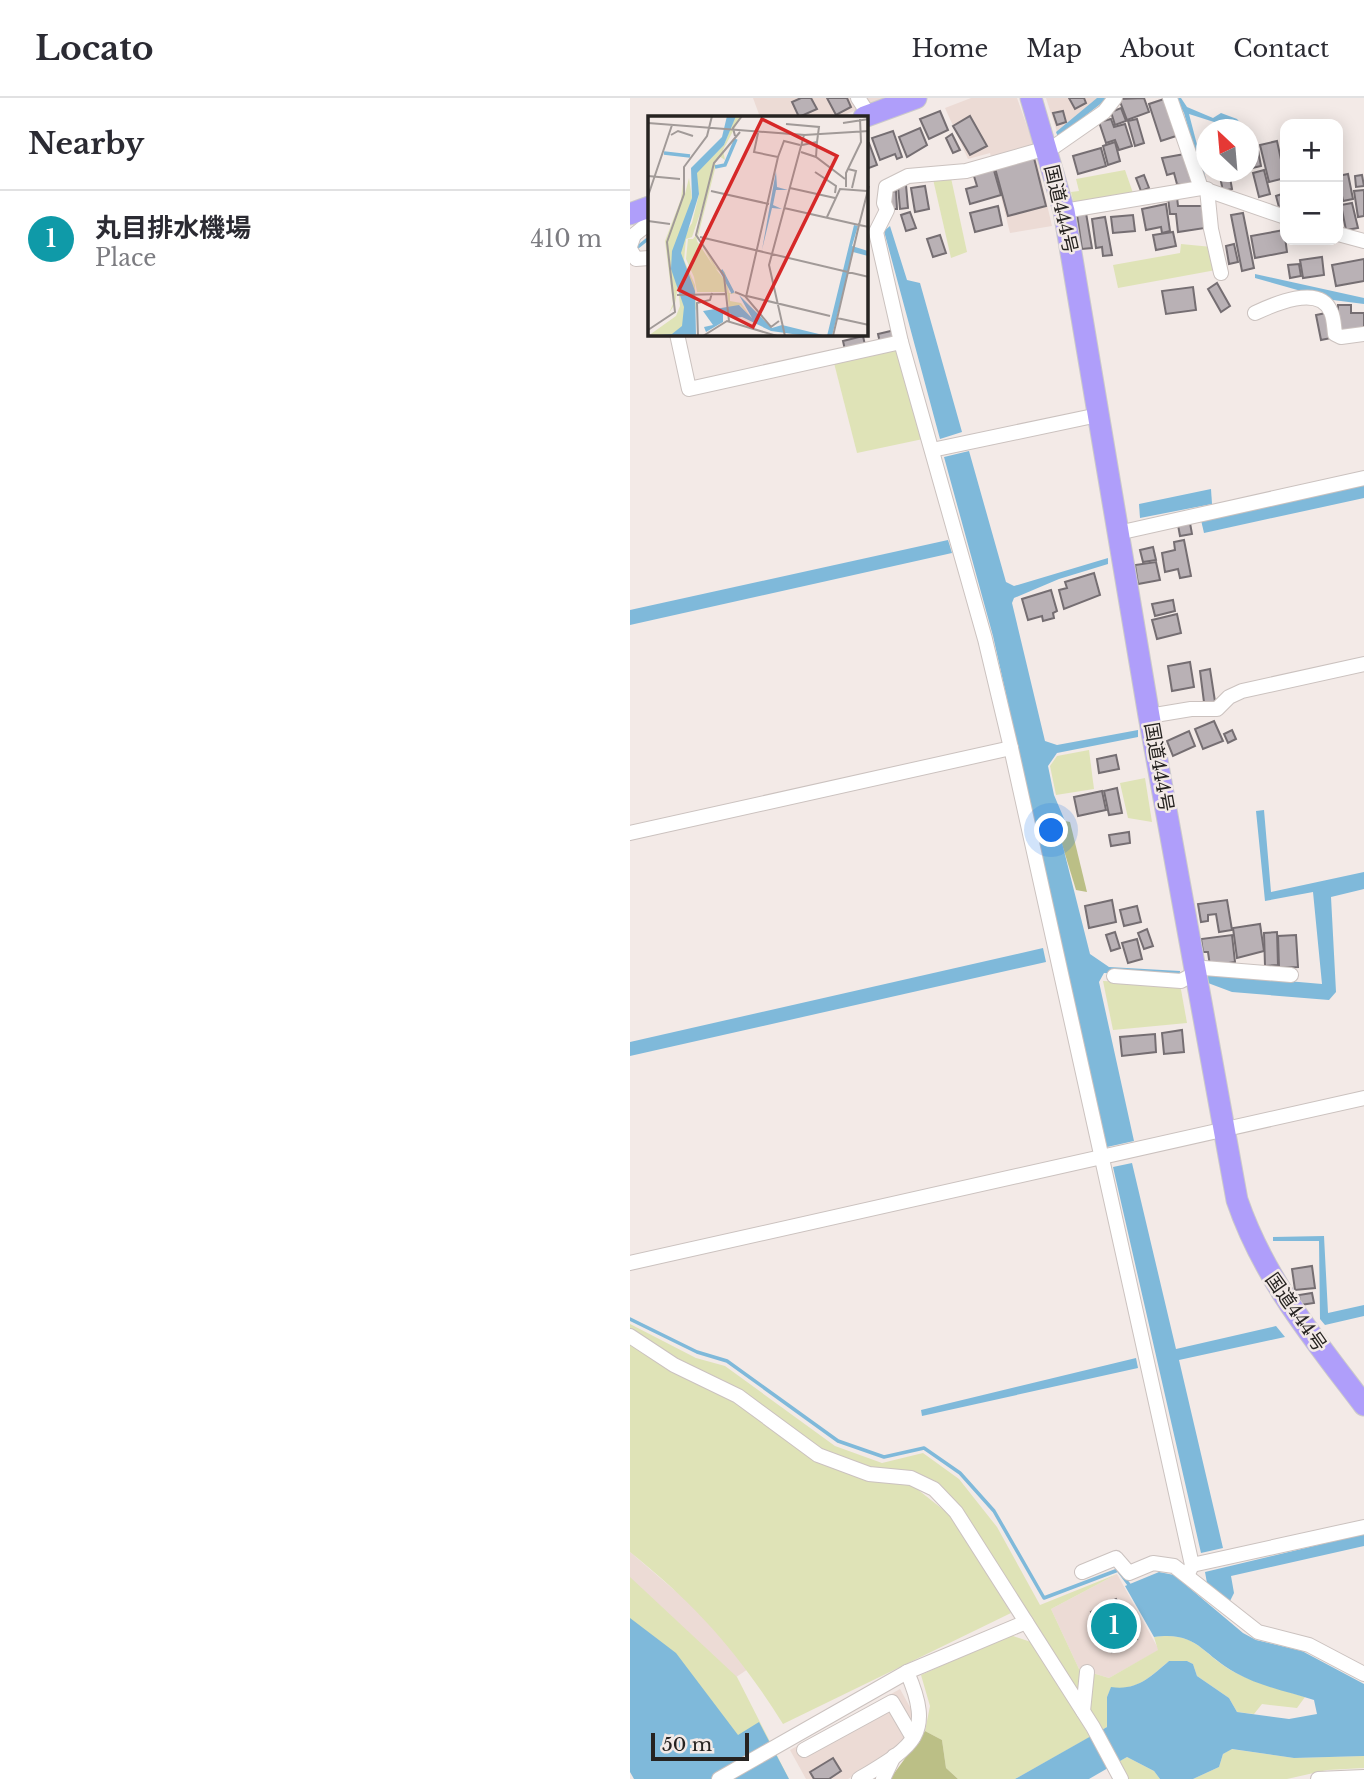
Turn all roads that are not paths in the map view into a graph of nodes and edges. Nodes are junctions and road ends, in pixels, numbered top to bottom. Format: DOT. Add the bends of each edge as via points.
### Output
graph roads {
  1 [pos="916,98"];
  2 [pos="1031,98"];
  3 [pos="1115,98"];
  4 [pos="1170,98"];
  5 [pos="864,110"];
  6 [pos="1047,150"];
  7 [pos="1204,189"];
  8 [pos="648,207"];
  9 [pos="1064,211"];
  10 [pos="630,214"];
  11 [pos="1280,215"];
  12 [pos="648,224"];
  13 [pos="1343,235"];
  14 [pos="1364,241"];
  15 [pos="636,253"];
  16 [pos="1221,273"];
  17 [pos="1255,313"];
  18 [pos="1364,334"];
  19 [pos="677,336"];
  20 [pos="901,342"];
  21 [pos="1098,415"];
  22 [pos="932,450"];
  23 [pos="1364,478"];
  24 [pos="1118,533"];
  25 [pos="1364,664"];
  26 [pos="1149,716"];
  27 [pos="1011,748"];
  28 [pos="630,834"];
  29 [pos="1196,974"];
  30 [pos="1291,975"];
  31 [pos="1114,976"];
  32 [pos="1364,1098"];
  33 [pos="1224,1129"];
  34 [pos="1100,1158"];
  35 [pos="630,1263"];
  36 [pos="630,1336"];
  37 [pos="1364,1405"];
  38 [pos="1364,1527"];
  39 [pos="1190,1569"];
  40 [pos="1082,1572"];
  41 [pos="1026,1622"];
  42 [pos="907,1672"];
  43 [pos="1087,1672"];
  44 [pos="1364,1674"];
  45 [pos="1083,1711"];
  46 [pos="913,1738"];
  47 [pos="804,1750"];
  48 [pos="894,1756"];
  49 [pos="1118,1774"];
  50 [pos="1364,1777"];
  51 [pos="719,1779"];
  52 [pos="859,1779"];
  53 [pos="883,1779"];
  54 [pos="1318,1779"];
  1 -- 5 [label="highway"];
  2 -- 6 [label="highway, 国道444号"];
  3 -- 6 [label="street" via="1104,112"];
  4 -- 7 [label="street"];
  6 -- 9 [label="highway, 国道444号"];
  6 -- 20 [label="street" via="966,171 908,176 886,187 887,210 876,232"];
  7 -- 9 [label="street"];
  7 -- 11 [label="street"];
  7 -- 16 [label="street"];
  8 -- 10 [label="highway"];
  9 -- 21 [label="highway, 国道444号"];
  12 -- 15 [label="street" via="634,235"];
  13 -- 14 [label="street"];
  17 -- 18 [label="street" via="1301,297 1322,301 1331,309 1335,334"];
  19 -- 20 [label="street" via="689,388"];
  20 -- 22 [label="street"];
  21 -- 22 [label="street"];
  21 -- 24 [label="highway, 国道444号"];
  22 -- 27 [label="street"];
  23 -- 24 [label="street"];
  24 -- 26 [label="highway, 国道444号"];
  25 -- 26 [label="street" via="1242,691 1206,712 1191,709"];
  26 -- 29 [label="highway, 国道444号"];
  27 -- 28 [label="street"];
  27 -- 34 [label="street"];
  29 -- 30 [label="street" via="1203,968"];
  29 -- 31 [label="street" via="1181,981"];
  29 -- 33 [label="highway, 国道444号"];
  32 -- 33 [label="street"];
  33 -- 34 [label="street"];
  33 -- 37 [label="highway, 国道444号" via="1237,1199 1259,1256"];
  34 -- 35 [label="street"];
  34 -- 39 [label="street"];
  36 -- 41 [label="street" via="674,1365 738,1396 818,1455 869,1474 911,1478 934,1489 956,1512"];
  38 -- 39 [label="street"];
  39 -- 40 [label="street" via="1153,1563 1129,1573 1116,1558"];
  39 -- 44 [label="street" via="1258,1632 1309,1645"];
  41 -- 42 [label="street"];
  41 -- 45 [label="street"];
  42 -- 46 [label="street" via="920,1701 921,1721"];
  42 -- 51 [label="street"];
  43 -- 45 [label="street"];
  45 -- 49 [label="street"];
  46 -- 47 [label="street" via="892,1702"];
  46 -- 48 [label="street"];
  48 -- 52 [label="street"];
  48 -- 53 [label="street"];
  50 -- 54 [label="street"];
}
